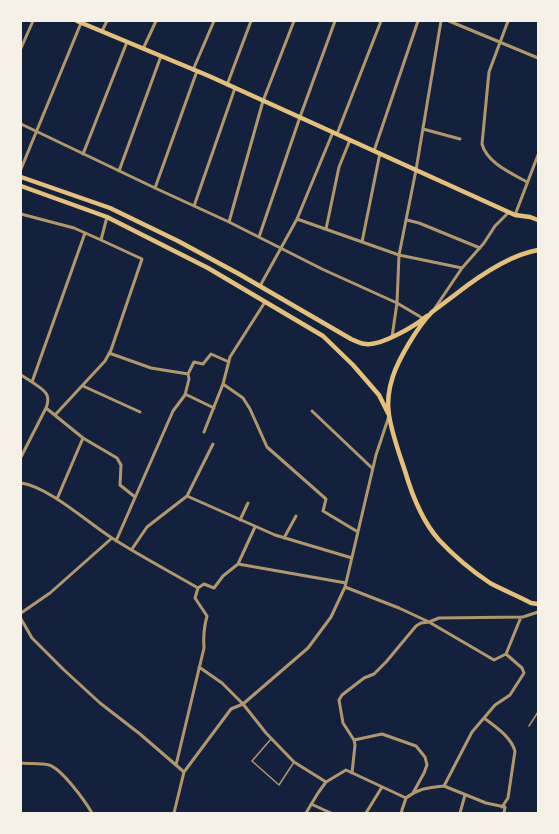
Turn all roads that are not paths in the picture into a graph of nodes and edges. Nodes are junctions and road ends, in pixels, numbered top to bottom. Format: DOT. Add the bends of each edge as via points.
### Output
graph roads {
  1 [pos="33,21"];
  2 [pos="107,21"];
  3 [pos="156,21"];
  4 [pos="214,21"];
  5 [pos="251,21"];
  6 [pos="294,21"];
  7 [pos="335,21"];
  8 [pos="381,21"];
  9 [pos="418,21"];
  10 [pos="441,21"];
  11 [pos="449,21"];
  12 [pos="508,21"];
  13 [pos="79,22"];
  14 [pos="102,32"];
  15 [pos="128,42"];
  16 [pos="500,42"];
  17 [pos="21,48"];
  18 [pos="143,49"];
  19 [pos="161,56"];
  20 [pos="538,58"];
  21 [pos="195,71"];
  22 [pos="227,84"];
  23 [pos="235,88"];
  24 [pos="263,101"];
  25 [pos="300,117"];
  26 [pos="21,124"];
  27 [pos="423,129"];
  28 [pos="37,132"];
  29 [pos="335,133"];
  30 [pos="460,139"];
  31 [pos="350,140"];
  32 [pos="374,151"];
  33 [pos="380,153"];
  34 [pos="83,154"];
  35 [pos="538,155"];
  36 [pos="21,169"];
  37 [pos="416,170"];
  38 [pos="119,171"];
  39 [pos="21,177"];
  40 [pos="527,182"];
  41 [pos="21,186"];
  42 [pos="155,188"];
  43 [pos="194,206"];
  44 [pos="510,212"];
  45 [pos="21,214"];
  46 [pos="515,215"];
  47 [pos="107,217"];
  48 [pos="297,219"];
  49 [pos="407,220"];
  50 [pos="538,220"];
  51 [pos="228,222"];
  52 [pos="326,229"];
  53 [pos="85,233"];
  54 [pos="259,237"];
  55 [pos="101,240"];
  56 [pos="362,242"];
  57 [pos="281,248"];
  58 [pos="480,248"];
  59 [pos="538,250"];
  60 [pos="399,255"];
  61 [pos="462,268"];
  62 [pos="260,286"];
  63 [pos="265,302"];
  64 [pos="396,303"];
  65 [pos="432,313"];
  66 [pos="424,319"];
  67 [pos="392,337"];
  68 [pos="109,353"];
  69 [pos="229,362"];
  70 [pos="188,374"];
  71 [pos="21,375"];
  72 [pos="32,382"];
  73 [pos="223,384"];
  74 [pos="83,386"];
  75 [pos="185,394"];
  76 [pos="46,408"];
  77 [pos="214,408"];
  78 [pos="312,411"];
  79 [pos="140,412"];
  80 [pos="389,414"];
  81 [pos="55,415"];
  82 [pos="204,432"];
  83 [pos="83,438"];
  84 [pos="213,444"];
  85 [pos="21,457"];
  86 [pos="372,468"];
  87 [pos="21,483"];
  88 [pos="187,496"];
  89 [pos="135,497"];
  90 [pos="57,499"];
  91 [pos="248,503"];
  92 [pos="296,516"];
  93 [pos="240,520"];
  94 [pos="255,527"];
  95 [pos="358,532"];
  96 [pos="112,538"];
  97 [pos="284,538"];
  98 [pos="116,541"];
  99 [pos="132,549"];
  100 [pos="352,558"];
  101 [pos="238,564"];
  102 [pos="346,585"];
  103 [pos="198,588"];
  104 [pos="538,604"];
  105 [pos="538,612"];
  106 [pos="21,613"];
  107 [pos="520,617"];
  108 [pos="21,619"];
  109 [pos="429,622"];
  110 [pos="506,654"];
  111 [pos="199,667"];
  112 [pos="243,704"];
  113 [pos="538,712"];
  114 [pos="484,718"];
  115 [pos="529,726"];
  116 [pos="271,738"];
  117 [pos="354,740"];
  118 [pos="294,762"];
  119 [pos="21,763"];
  120 [pos="176,765"];
  121 [pos="184,772"];
  122 [pos="352,773"];
  123 [pos="326,782"];
  124 [pos="444,786"];
  125 [pos="382,788"];
  126 [pos="413,792"];
  127 [pos="465,795"];
  128 [pos="406,798"];
  129 [pos="311,804"];
  130 [pos="502,807"];
  131 [pos="92,813"];
  132 [pos="174,813"];
  133 [pos="306,813"];
  134 [pos="332,813"];
  135 [pos="366,813"];
  136 [pos="401,813"];
  137 [pos="460,813"];
  138 [pos="504,813"];
  1 -- 17 [label="street"];
  2 -- 14 [label="street"];
  3 -- 18 [label="street"];
  4 -- 21 [label="street"];
  5 -- 22 [label="street"];
  6 -- 24 [label="street"];
  7 -- 25 [label="street"];
  8 -- 29 [label="street"];
  9 -- 32 [label="street"];
  10 -- 27 [label="street"];
  11 -- 16 [label="street"];
  12 -- 16 [label="street"];
  13 -- 14 [label="main road"];
  13 -- 28 [label="street"];
  14 -- 15 [label="main road"];
  15 -- 18 [label="main road"];
  15 -- 34 [label="street"];
  16 -- 20 [label="street"];
  16 -- 40 [label="street" via="489,72 483,150 490,158"];
  18 -- 19 [label="main road"];
  19 -- 21 [label="main road"];
  19 -- 38 [label="street"];
  21 -- 22 [label="main road"];
  21 -- 42 [label="street"];
  22 -- 23 [label="main road"];
  23 -- 24 [label="main road"];
  23 -- 43 [label="street"];
  24 -- 25 [label="main road"];
  24 -- 51 [label="street"];
  25 -- 29 [label="main road"];
  25 -- 54 [label="street"];
  26 -- 28 [label="street"];
  27 -- 30 [label="street"];
  27 -- 37 [label="street"];
  28 -- 34 [label="street"];
  28 -- 36 [label="street"];
  29 -- 31 [label="main road"];
  29 -- 48 [label="street"];
  31 -- 32 [label="main road"];
  31 -- 52 [label="street" via="339,167"];
  32 -- 33 [label="main road"];
  33 -- 37 [label="main road"];
  33 -- 56 [label="street"];
  34 -- 38 [label="street"];
  35 -- 40 [label="street"];
  37 -- 44 [label="main road"];
  37 -- 49 [label="street"];
  38 -- 42 [label="street"];
  39 -- 62 [label="main road" via="110,208 178,241"];
  40 -- 46 [label="street"];
  41 -- 47 [label="main road"];
  42 -- 43 [label="street"];
  43 -- 51 [label="street"];
  44 -- 46 [label="main road"];
  44 -- 58 [label="street" via="495,226"];
  45 -- 53 [label="street"];
  46 -- 50 [label="main road"];
  47 -- 55 [label="street"];
  47 -- 63 [label="main road" via="208,268"];
  48 -- 52 [label="street"];
  48 -- 57 [label="street"];
  49 -- 58 [label="street"];
  49 -- 60 [label="street"];
  51 -- 54 [label="street"];
  52 -- 56 [label="street"];
  53 -- 55 [label="street"];
  53 -- 72 [label="street"];
  54 -- 57 [label="street"];
  55 -- 68 [label="street" via="142,259"];
  56 -- 60 [label="street"];
  57 -- 62 [label="street"];
  57 -- 64 [label="street"];
  58 -- 61 [label="street"];
  59 -- 65 [label="main road" via="513,258 471,282"];
  60 -- 61 [label="street"];
  60 -- 64 [label="street"];
  61 -- 65 [label="street"];
  62 -- 67 [label="main road" via="351,340 374,344"];
  63 -- 69 [label="street"];
  63 -- 80 [label="main road" via="323,336 379,395"];
  64 -- 66 [label="street"];
  64 -- 67 [label="street"];
  65 -- 66 [label="main road"];
  65 -- 80 [label="main road" via="418,330 393,376 389,391"];
  66 -- 67 [label="main road"];
  68 -- 70 [label="street" via="151,368"];
  68 -- 74 [label="street"];
  69 -- 70 [label="street" via="211,354 203,364 194,362"];
  69 -- 73 [label="street"];
  70 -- 75 [label="street" via="190,379"];
  71 -- 72 [label="street"];
  72 -- 76 [label="street" via="47,393 49,402"];
  73 -- 77 [label="street"];
  73 -- 95 [label="street" via="243,398 250,408 267,447 326,499 323,511"];
  74 -- 79 [label="street"];
  74 -- 81 [label="street"];
  75 -- 77 [label="street"];
  75 -- 89 [label="street" via="173,411"];
  76 -- 81 [label="street"];
  76 -- 85 [label="street"];
  77 -- 82 [label="street"];
  78 -- 86 [label="street"];
  80 -- 86 [label="street"];
  80 -- 104 [label="main road" via="411,492 438,539 450,552 491,583"];
  81 -- 83 [label="street"];
  83 -- 89 [label="street" via="117,458 121,465 120,485"];
  83 -- 90 [label="street"];
  84 -- 88 [label="street"];
  86 -- 95 [label="street"];
  87 -- 90 [label="street" via="48,492"];
  88 -- 93 [label="street"];
  88 -- 99 [label="street" via="147,527"];
  89 -- 98 [label="street"];
  90 -- 96 [label="street"];
  91 -- 93 [label="street"];
  92 -- 97 [label="street"];
  93 -- 94 [label="street"];
  94 -- 97 [label="street"];
  94 -- 101 [label="street"];
  95 -- 100 [label="street"];
  96 -- 98 [label="street"];
  96 -- 106 [label="street" via="50,593"];
  97 -- 100 [label="street"];
  98 -- 99 [label="street"];
  99 -- 103 [label="street"];
  100 -- 102 [label="street"];
  101 -- 102 [label="street"];
  101 -- 103 [label="street" via="223,576 214,588 204,584"];
  102 -- 109 [label="street"];
  102 -- 112 [label="street" via="331,617 308,648"];
  103 -- 111 [label="street" via="196,598 207,616"];
  105 -- 107 [label="street"];
  107 -- 109 [label="street" via="439,618"];
  107 -- 110 [label="street"];
  108 -- 120 [label="street" via="32,638 63,669"];
  109 -- 110 [label="street" via="494,660"];
  109 -- 117 [label="street" via="416,626 374,674 364,678 342,695 339,700 343,723"];
  110 -- 114 [label="street" via="524,673 510,695 495,705"];
  111 -- 112 [label="street" via="222,683"];
  111 -- 120 [label="street"];
  112 -- 116 [label="street"];
  112 -- 121 [label="street" via="230,709"];
  113 -- 115 [label="lane"];
  114 -- 124 [label="street" via="472,732"];
  114 -- 130 [label="street" via="513,744 515,751 508,798"];
  116 -- 118 [label="street"];
  116 -- 118 [label="lane" via="252,761 279,785"];
  117 -- 122 [label="street"];
  117 -- 126 [label="street" via="382,734 416,746 425,757 427,765"];
  118 -- 123 [label="street"];
  119 -- 131 [label="street" via="50,765 77,791"];
  120 -- 121 [label="street"];
  121 -- 132 [label="street"];
  122 -- 123 [label="street" via="346,770"];
  122 -- 125 [label="street"];
  123 -- 129 [label="street"];
  124 -- 126 [label="street" via="423,788"];
  124 -- 127 [label="street"];
  125 -- 128 [label="street"];
  125 -- 135 [label="street"];
  126 -- 128 [label="street"];
  127 -- 130 [label="street"];
  127 -- 137 [label="street"];
  128 -- 136 [label="street"];
  129 -- 133 [label="street"];
  129 -- 134 [label="street"];
  130 -- 138 [label="street" via="505,807"];
}
